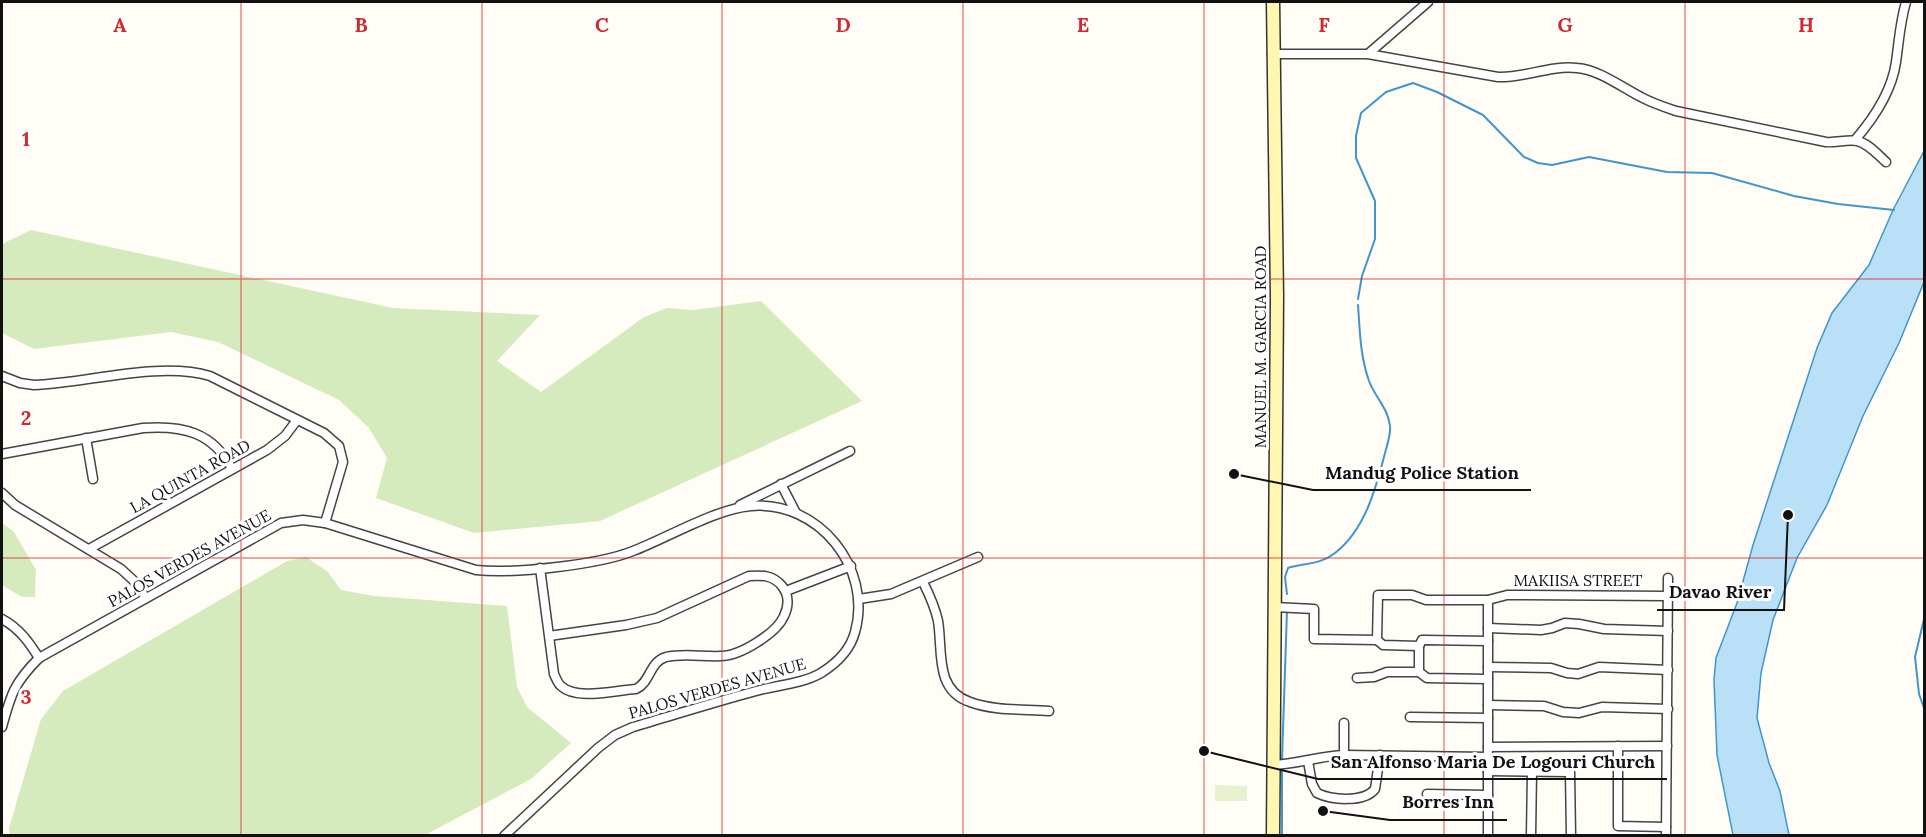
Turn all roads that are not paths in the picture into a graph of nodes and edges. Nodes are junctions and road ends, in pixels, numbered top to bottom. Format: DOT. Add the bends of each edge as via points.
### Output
graph roads {
  1 [pos="1272,2"];
  2 [pos="1428,2"];
  3 [pos="1906,2"];
  4 [pos="1272,54"];
  5 [pos="1368,54"];
  6 [pos="1855,140"];
  7 [pos="1886,162"];
  8 [pos="2,376"];
  9 [pos="297,420"];
  10 [pos="86,438"];
  11 [pos="850,451"];
  12 [pos="2,454"];
  13 [pos="232,469"];
  14 [pos="93,479"];
  15 [pos="781,484"];
  16 [pos="2,493"];
  17 [pos="736,508"];
  18 [pos="796,513"];
  19 [pos="325,523"];
  20 [pos="90,549"];
  21 [pos="978,557"];
  22 [pos="851,566"];
  23 [pos="540,568"];
  24 [pos="1668,578"];
  25 [pos="923,582"];
  26 [pos="786,591"];
  27 [pos="1668,596"];
  28 [pos="146,598"];
  29 [pos="859,599"];
  30 [pos="1488,600"];
  31 [pos="1274,607"];
  32 [pos="2,619"];
  33 [pos="1488,628"];
  34 [pos="1668,631"];
  35 [pos="549,636"];
  36 [pos="1377,640"];
  37 [pos="1488,641"];
  38 [pos="1419,646"];
  39 [pos="39,658"];
  40 [pos="1488,667"];
  41 [pos="1668,670"];
  42 [pos="1419,672"];
  43 [pos="1357,678"];
  44 [pos="1488,679"];
  45 [pos="1488,705"];
  46 [pos="1668,709"];
  47 [pos="1049,711"];
  48 [pos="1410,717"];
  49 [pos="1488,718"];
  50 [pos="1344,723"];
  51 [pos="2,727"];
  52 [pos="1618,746"];
  53 [pos="1668,746"];
  54 [pos="1488,747"];
  55 [pos="1344,755"];
  56 [pos="1380,755"];
  57 [pos="1488,758"];
  58 [pos="1308,761"];
  59 [pos="1273,765"];
  60 [pos="1488,771"];
  61 [pos="1532,771"];
  62 [pos="1427,794"];
  63 [pos="1488,795"];
  64 [pos="1666,831"];
  65 [pos="504,836"];
  66 [pos="1273,836"];
  67 [pos="1488,836"];
  68 [pos="1531,836"];
  69 [pos="1571,836"];
  1 -- 4 [label="main road, MANUEL M. GARCIA ROAD"];
  2 -- 5 [label="street"];
  3 -- 6 [label="street" via="1892,80"];
  4 -- 5 [label="street"];
  4 -- 31 [label="main road, MANUEL M. GARCIA ROAD" via="1277,297"];
  5 -- 6 [label="street" via="1510,78 1563,67 1580,68 1676,111 1826,142"];
  6 -- 7 [label="street"];
  8 -- 9 [label="street" via="34,385 152,371 201,373"];
  9 -- 13 [label="street, LA QUINTA ROAD" via="277,444"];
  9 -- 19 [label="street" via="324,433 342,453 344,462"];
  10 -- 12 [label="street"];
  10 -- 13 [label="street" via="143,428 182,429 215,445"];
  10 -- 14 [label="street"];
  11 -- 15 [label="street"];
  13 -- 20 [label="street, LA QUINTA ROAD"];
  15 -- 17 [label="street"];
  15 -- 18 [label="street"];
  16 -- 20 [label="street" via="15,505"];
  17 -- 18 [label="street, PALOS VERDES AVENUE" via="778,507"];
  17 -- 23 [label="street, PALOS VERDES AVENUE" via="621,555"];
  18 -- 22 [label="street, PALOS VERDES AVENUE" via="827,535"];
  19 -- 23 [label="street, PALOS VERDES AVENUE" via="476,570"];
  19 -- 28 [label="street, PALOS VERDES AVENUE" via="281,523"];
  20 -- 28 [label="street" via="121,569"];
  21 -- 25 [label="street"];
  22 -- 26 [label="street"];
  22 -- 29 [label="street, PALOS VERDES AVENUE"];
  23 -- 35 [label="street"];
  24 -- 27 [label="street"];
  25 -- 29 [label="street" via="891,594"];
  25 -- 47 [label="street" via="938,619 943,676 958,697 987,706"];
  26 -- 35 [label="street" via="772,577 749,576 657,618"];
  26 -- 35 [label="street" via="786,613 771,634 729,656 660,659 636,689 586,694 560,686 551,661"];
  27 -- 30 [label="street, MAKIISA STREET" via="1507,595"];
  27 -- 34 [label="street"];
  28 -- 39 [label="street, PALOS VERDES AVENUE"];
  29 -- 65 [label="street, PALOS VERDES AVENUE" via="854,636 832,666 803,680 644,723 615,735"];
  30 -- 33 [label="street"];
  30 -- 36 [label="street, MAKIISA STREET" via="1378,595"];
  31 -- 36 [label="street" via="1314,609 1314,639"];
  31 -- 59 [label="main road, MANUEL M. GARCIA ROAD"];
  32 -- 39 [label="street" via="29,641"];
  33 -- 34 [label="street" via="1540,630 1565,623"];
  33 -- 37 [label="street"];
  34 -- 41 [label="street"];
  36 -- 38 [label="street" via="1383,645"];
  37 -- 38 [label="street" via="1422,640"];
  37 -- 40 [label="street"];
  38 -- 42 [label="street"];
  39 -- 51 [label="street, PALOS VERDES AVENUE" via="14,687"];
  40 -- 41 [label="street" via="1551,668 1578,674 1599,667"];
  40 -- 44 [label="street"];
  41 -- 46 [label="street"];
  42 -- 43 [label="street" via="1387,672"];
  42 -- 44 [label="street" via="1426,678"];
  44 -- 45 [label="street"];
  45 -- 46 [label="street" via="1544,706 1579,714 1602,707"];
  45 -- 49 [label="street"];
  46 -- 53 [label="street"];
  48 -- 49 [label="street"];
  49 -- 54 [label="street"];
  50 -- 55 [label="street"];
  52 -- 53 [label="street"];
  52 -- 54 [label="street"];
  52 -- 64 [label="street" via="1618,826"];
  53 -- 64 [label="street"];
  54 -- 57 [label="street"];
  55 -- 56 [label="street"];
  55 -- 58 [label="street"];
  56 -- 57 [label="street"];
  56 -- 58 [label="street" via="1375,789 1355,798 1317,793"];
  57 -- 60 [label="street"];
  58 -- 59 [label="street"];
  59 -- 66 [label="main road, MANUEL M. GARCIA ROAD"];
  60 -- 61 [label="street"];
  60 -- 63 [label="street"];
  61 -- 68 [label="street"];
  61 -- 69 [label="street" via="1570,771"];
  62 -- 63 [label="street"];
  63 -- 67 [label="street"];
}
